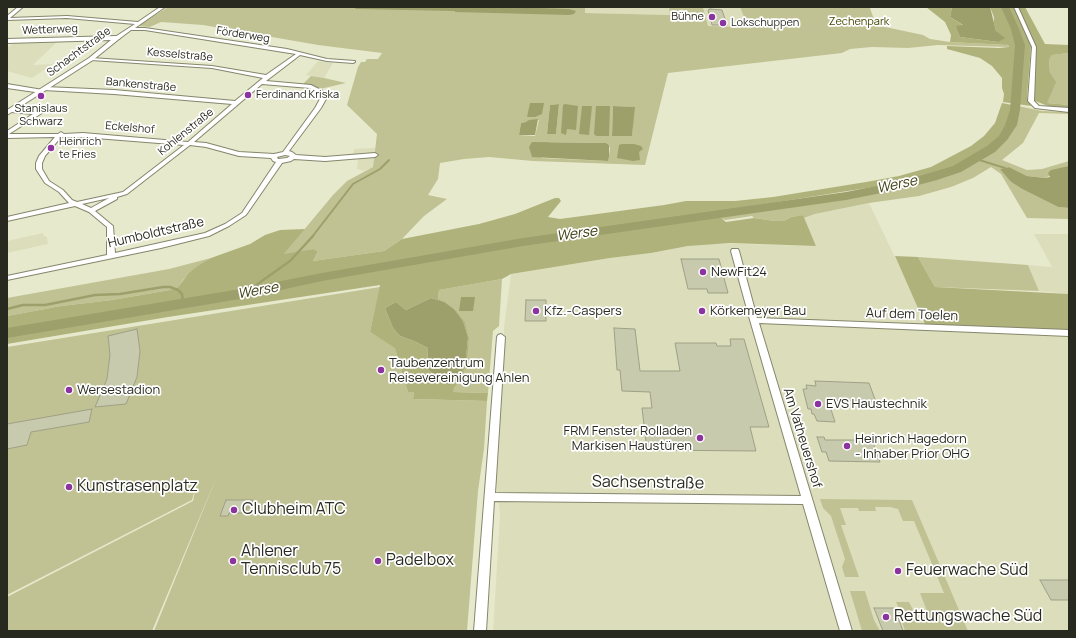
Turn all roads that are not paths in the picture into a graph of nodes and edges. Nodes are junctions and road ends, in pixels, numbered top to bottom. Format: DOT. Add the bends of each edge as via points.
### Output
graph roads {
  1 [pos="21,7"];
  2 [pos="163,7"];
  3 [pos="1016,7"];
  4 [pos="7,18"];
  5 [pos="139,23"];
  6 [pos="130,28"];
  7 [pos="117,38"];
  8 [pos="7,41"];
  9 [pos="298,54"];
  10 [pos="91,59"];
  11 [pos="353,62"];
  12 [pos="267,77"];
  13 [pos="262,82"];
  14 [pos="7,86"];
  15 [pos="43,90"];
  16 [pos="236,103"];
  17 [pos="1069,110"];
  18 [pos="9,111"];
  19 [pos="61,134"];
  20 [pos="7,135"];
  21 [pos="190,143"];
  22 [pos="285,153"];
  23 [pos="375,155"];
  24 [pos="292,157"];
  25 [pos="277,159"];
  26 [pos="125,193"];
  27 [pos="76,204"];
  28 [pos="92,211"];
  29 [pos="7,219"];
  30 [pos="735,251"];
  31 [pos="111,256"];
  32 [pos="7,278"];
  33 [pos="754,320"];
  34 [pos="1069,333"];
  35 [pos="501,337"];
  36 [pos="489,496"];
  37 [pos="807,500"];
  38 [pos="480,631"];
  39 [pos="846,631"];
  1 -- 4 [label="street"];
  2 -- 5 [label="street, Schachtstraße"];
  3 -- 17 [label="street" via="1034,47 1031,101 1034,106 1041,108"];
  4 -- 5 [label="street" via="67,17"];
  5 -- 6 [label="street, Schachtstraße"];
  6 -- 7 [label="street, Schachtstraße"];
  6 -- 9 [label="street, Förderweg" via="287,50"];
  7 -- 8 [label="street, Wetterweg"];
  7 -- 10 [label="street, Schachtstraße"];
  9 -- 11 [label="street, Förderweg"];
  9 -- 12 [label="street, Kohlenstraße"];
  10 -- 12 [label="street, Kesselstraße" via="212,67"];
  10 -- 15 [label="street, Schachtstraße"];
  12 -- 13 [label="street, Kohlenstraße"];
  13 -- 16 [label="street, Kohlenstraße"];
  13 -- 22 [label="street" via="311,87 323,95 318,108"];
  14 -- 15 [label="street, Bankenstraße"];
  15 -- 16 [label="street, Bankenstraße" via="114,92"];
  15 -- 18 [label="street, Schachtstraße"];
  16 -- 21 [label="street, Kohlenstraße"];
  18 -- 20 [label="street" via="39,113"];
  19 -- 20 [label="street, Eckelshof"];
  19 -- 21 [label="street, Eckelshof"];
  19 -- 27 [label="street" via="42,156 39,169 47,182 61,191 70,202"];
  21 -- 25 [label="street, Eckelshof"];
  21 -- 26 [label="street, Kohlenstraße"];
  22 -- 24 [label="street, Eckelshof" via="292,154"];
  22 -- 25 [label="street, Eckelshof"];
  23 -- 24 [label="street, Eckelshof" via="325,159"];
  24 -- 25 [label="street, Eckelshof" via="289,160"];
  25 -- 31 [label="street, Humboldtstraße" via="244,214 227,225 207,235"];
  26 -- 27 [label="street, Kohlenstraße"];
  26 -- 28 [label="street"];
  27 -- 28 [label="street"];
  27 -- 29 [label="street, Kohlenstraße"];
  28 -- 31 [label="street" via="110,226"];
  30 -- 33 [label="street, Am Vatheuershof"];
  31 -- 32 [label="street, Humboldtstraße"];
  33 -- 34 [label="street, Auf dem Toelen"];
  33 -- 37 [label="street, Am Vatheuershof"];
  35 -- 36 [label="street"];
  36 -- 37 [label="street, Sachsenstraße"];
  36 -- 38 [label="street"];
  37 -- 39 [label="street, Am Vatheuershof"];
}
